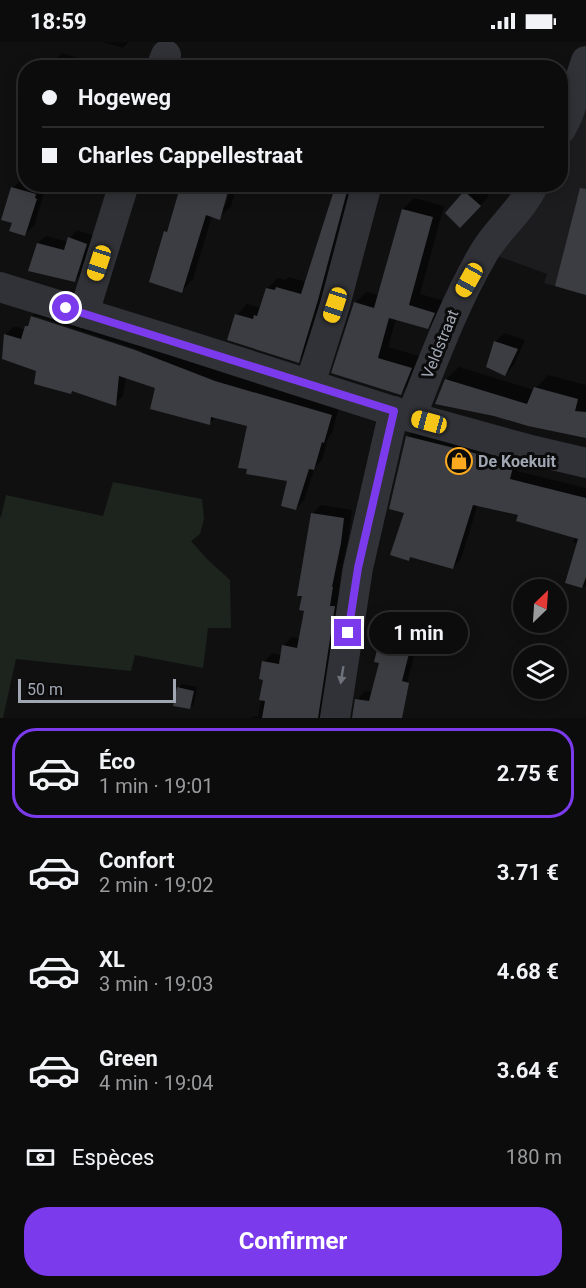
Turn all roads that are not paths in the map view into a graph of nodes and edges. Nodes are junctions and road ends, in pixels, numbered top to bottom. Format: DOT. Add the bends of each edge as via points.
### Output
graph roads {
  1 [pos="586,61"];
  2 [pos="568,115"];
  3 [pos="122,192"];
  4 [pos="365,192"];
  5 [pos="531,192"];
  6 [pos="0,287"];
  7 [pos="84,313"];
  8 [pos="310,384"];
  9 [pos="402,414"];
  10 [pos="586,463"];
  11 [pos="335,718"];
  1 -- 2 [label="street"];
  3 -- 7 [label="street"];
  4 -- 8 [label="street"];
  5 -- 9 [label="street, Veldstraat" via="484,251"];
  6 -- 7 [label="street"];
  7 -- 8 [label="street"];
  8 -- 9 [label="street"];
  9 -- 10 [label="street"];
  9 -- 11 [label="street, Veldstraat, one-way" via="358,568"];
}
